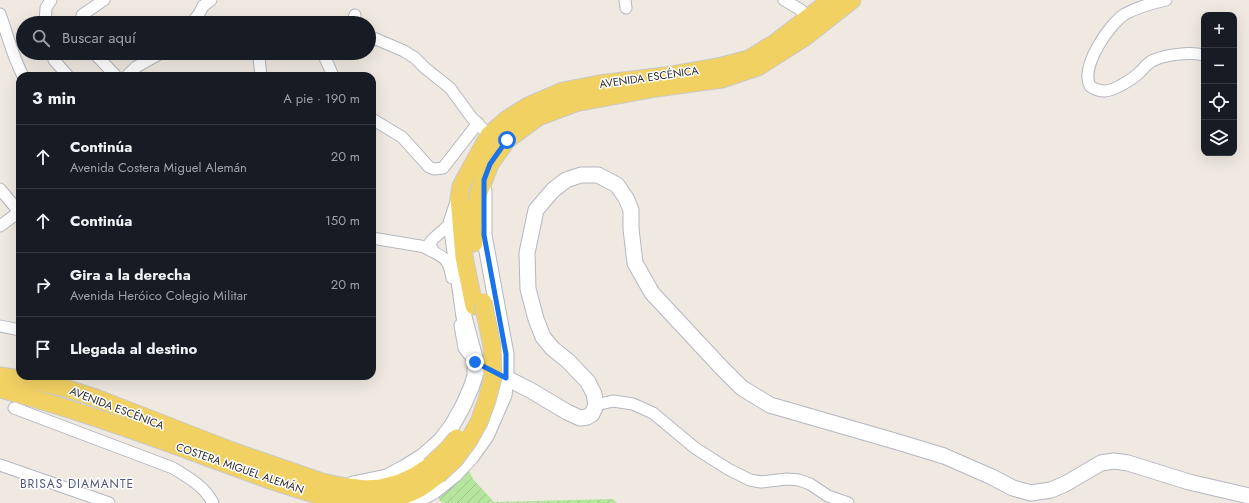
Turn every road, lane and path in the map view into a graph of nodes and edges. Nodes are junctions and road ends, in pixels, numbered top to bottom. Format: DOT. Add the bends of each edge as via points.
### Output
graph roads {
  1 [pos="51,0"];
  2 [pos="104,0"];
  3 [pos="211,0"];
  4 [pos="784,0"];
  5 [pos="832,0"];
  6 [pos="852,0"];
  7 [pos="1166,0"];
  8 [pos="0,14"];
  9 [pos="45,16"];
  10 [pos="82,16"];
  11 [pos="197,16"];
  12 [pos="806,19"];
  13 [pos="376,39"];
  14 [pos="1201,55"];
  15 [pos="54,60"];
  16 [pos="101,60"];
  17 [pos="148,60"];
  18 [pos="259,60"];
  19 [pos="326,60"];
  20 [pos="21,72"];
  21 [pos="64,72"];
  22 [pos="112,72"];
  23 [pos="131,72"];
  24 [pos="261,72"];
  25 [pos="331,72"];
  26 [pos="376,121"];
  27 [pos="484,129"];
  28 [pos="482,162"];
  29 [pos="484,180"];
  30 [pos="0,189"];
  31 [pos="459,198"];
  32 [pos="16,207"];
  33 [pos="16,215"];
  34 [pos="451,223"];
  35 [pos="0,226"];
  36 [pos="376,239"];
  37 [pos="426,248"];
  38 [pos="455,256"];
  39 [pos="478,304"];
  40 [pos="0,326"];
  41 [pos="16,329"];
  42 [pos="475,362"];
  43 [pos="0,376"];
  44 [pos="506,378"];
  45 [pos="16,379"];
  46 [pos="23,380"];
  47 [pos="65,388"];
  48 [pos="0,389"];
  49 [pos="596,405"];
  50 [pos="14,408"];
  51 [pos="107,421"];
  52 [pos="157,423"];
  53 [pos="100,440"];
  54 [pos="232,451"];
  55 [pos="0,465"];
  56 [pos="342,496"];
  57 [pos="1249,496"];
  58 [pos="110,503"];
  59 [pos="213,503"];
  60 [pos="411,503"];
  61 [pos="848,503"];
  1 -- 9 [label="street" via="46,8"];
  2 -- 10 [label="street"];
  3 -- 11 [label="street" via="203,6"];
  4 -- 12 [label="street" via="801,10"];
  5 -- 12 [label="main road, AVENIDA ESCÉNICA"];
  6 -- 28 [label="main road" via="805,37 758,67 722,79 575,103 538,117"];
  7 -- 14 [label="street" via="1124,15 1108,31 1090,62 1090,86 1107,91 1123,84 1155,59 1177,54"];
  8 -- 20 [label="street" via="10,48"];
  12 -- 27 [label="main road, AVENIDA ESCÉNICA" via="749,59 665,76 563,91"];
  13 -- 27 [label="street" via="415,58 450,88 472,118"];
  15 -- 21 [label="street"];
  16 -- 22 [label="street"];
  17 -- 23 [label="street"];
  18 -- 24 [label="street"];
  19 -- 25 [label="street"];
  26 -- 27 [label="street" via="402,137 429,167 434,169 443,168"];
  27 -- 28 [label="main road, AVENIDA ESCÉNICA"];
  28 -- 29 [label="main road, COSTERA MIGUEL ALEMÁN"];
  28 -- 31 [label="main road, COSTERA MIGUEL ALEMÁN" via="461,186"];
  29 -- 39 [label="main road, COSTERA MIGUEL ALEMÁN" via="478,195 473,224"];
  29 -- 44 [label="main road" via="484,235 506,354"];
  30 -- 32 [label="street"];
  31 -- 34 [label="main road"];
  31 -- 39 [label="main road, COSTERA MIGUEL ALEMÁN" via="464,257"];
  33 -- 35 [label="street"];
  34 -- 37 [label="street" via="433,238"];
  34 -- 38 [label="main road"];
  36 -- 37 [label="street"];
  37 -- 38 [label="street"];
  37 -- 42 [label="street" via="447,260 450,266 464,348"];
  38 -- 42 [label="main road" via="464,317"];
  39 -- 56 [label="main road, COSTERA MIGUEL ALEMÁN, bridge" via="492,346 493,377 479,422 469,440 455,459 434,471 420,488 399,496 363,502"];
  40 -- 41 [label="street"];
  42 -- 44 [label="main road"];
  42 -- 56 [label="main road" via="475,376 471,388 453,424 441,440 404,468"];
  43 -- 45 [label="main road, AVENIDA ESCÉNICA"];
  44 -- 49 [label="main road" via="580,418 592,414"];
  44 -- 60 [label="main road" via="504,395 489,430 471,457 434,491"];
  46 -- 47 [label="main road, AVENIDA ESCÉNICA"];
  47 -- 51 [label="main road" via="80,401 94,408"];
  47 -- 52 [label="main road, AVENIDA ESCÉNICA"];
  48 -- 51 [label="main road, COSTERA MIGUEL ALEMÁN"];
  49 -- 57 [label="main road" via="588,382 543,337 528,289 527,254 536,210 553,190 566,180 581,175 598,175 617,185 631,210 635,263 652,293 742,388 770,405 944,456 1013,488 1031,493 1050,490 1101,462 1114,461"];
  49 -- 61 [label="street" via="613,401 633,404 653,413 695,448 750,480 799,480 828,496"];
  50 -- 53 [label="street"];
  51 -- 52 [label="main road" via="123,419"];
  51 -- 53 [label="street"];
  51 -- 56 [label="main road, COSTERA MIGUEL ALEMÁN" via="301,490"];
  52 -- 54 [label="main road, AVENIDA ESCÉNICA"];
  53 -- 59 [label="street" via="187,476 203,489"];
  54 -- 56 [label="main road, COSTERA MIGUEL ALEMÁN" via="322,482"];
  55 -- 58 [label="street"];
}
